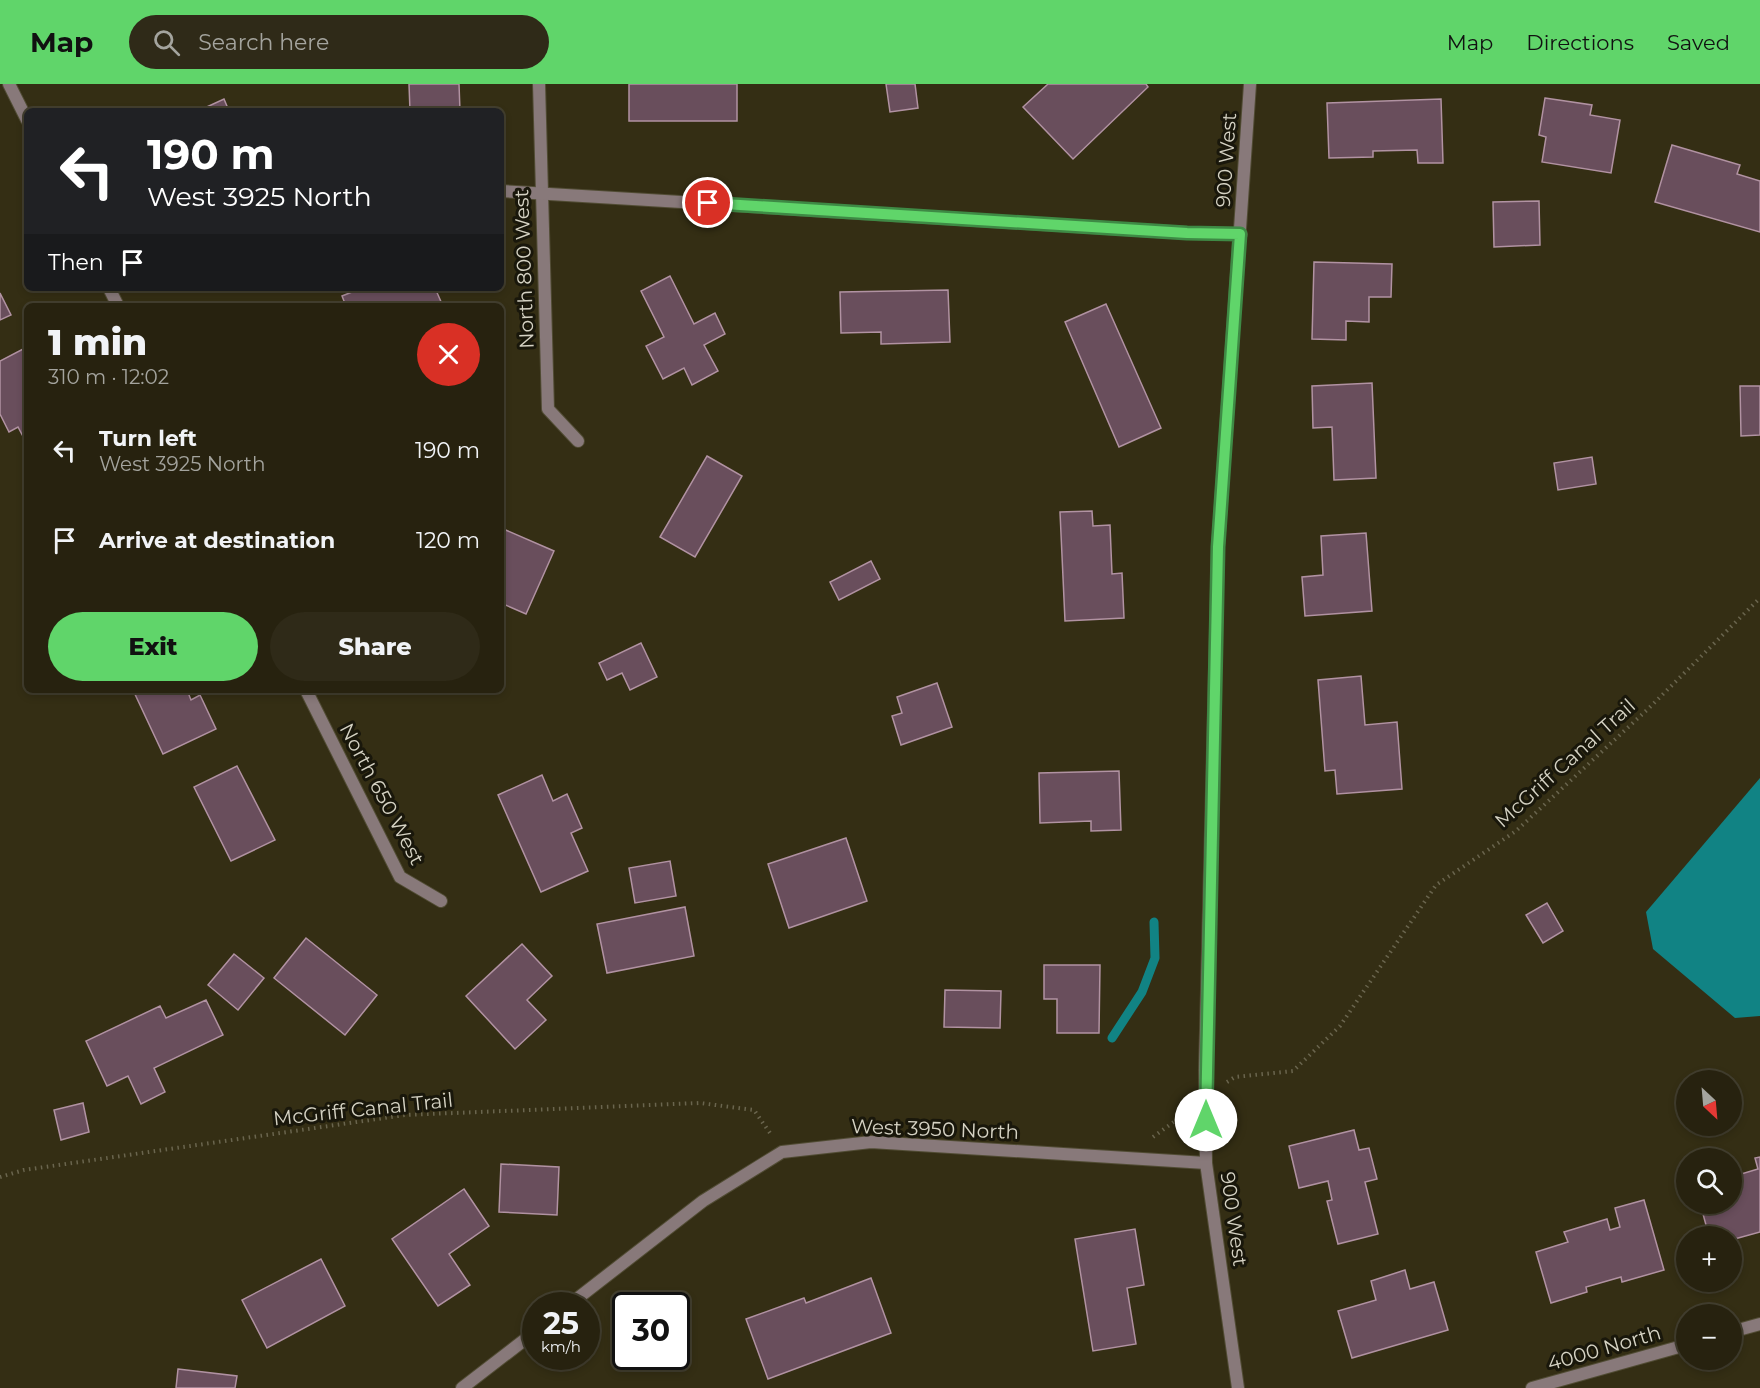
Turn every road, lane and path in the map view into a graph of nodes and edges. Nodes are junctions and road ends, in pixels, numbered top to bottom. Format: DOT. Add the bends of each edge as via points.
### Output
graph roads {
  1 [pos="9,84"];
  2 [pos="538,84"];
  3 [pos="1250,84"];
  4 [pos="24,114"];
  5 [pos="504,191"];
  6 [pos="541,193"];
  7 [pos="1240,234"];
  8 [pos="578,441"];
  9 [pos="1760,598"];
  10 [pos="308,693"];
  11 [pos="441,902"];
  12 [pos="1235,1077"];
  13 [pos="782,1152"];
  14 [pos="1206,1163"];
  15 [pos="0,1177"];
  16 [pos="586,1292"];
  17 [pos="1760,1324"];
  18 [pos="1742,1329"];
  19 [pos="522,1342"];
  20 [pos="1676,1348"];
  21 [pos="462,1388"];
  22 [pos="1238,1388"];
  23 [pos="1532,1388"];
  1 -- 4 [label="street"];
  2 -- 6 [label="street, North 800 West"];
  3 -- 7 [label="street, 900 West"];
  5 -- 6 [label="street"];
  6 -- 7 [label="street"];
  6 -- 8 [label="street, North 800 West" via="548,409"];
  7 -- 14 [label="street, 900 West" via="1218,547"];
  9 -- 12 [label="path, McGriff Canal Trail" via="1516,831 1436,885 1340,1026 1293,1071"];
  10 -- 11 [label="street, North 650 West" via="400,877"];
  13 -- 14 [label="street, West 3950 North" via="870,1142"];
  13 -- 15 [label="path, McGriff Canal Trail" via="754,1110 700,1103 405,1115 24,1170"];
  13 -- 16 [label="street, West 3950 North" via="703,1201"];
  14 -- 22 [label="street, 900 West"];
  17 -- 18 [label="street"];
  19 -- 21 [label="street"];
  20 -- 23 [label="street, 4000 North"];
}
